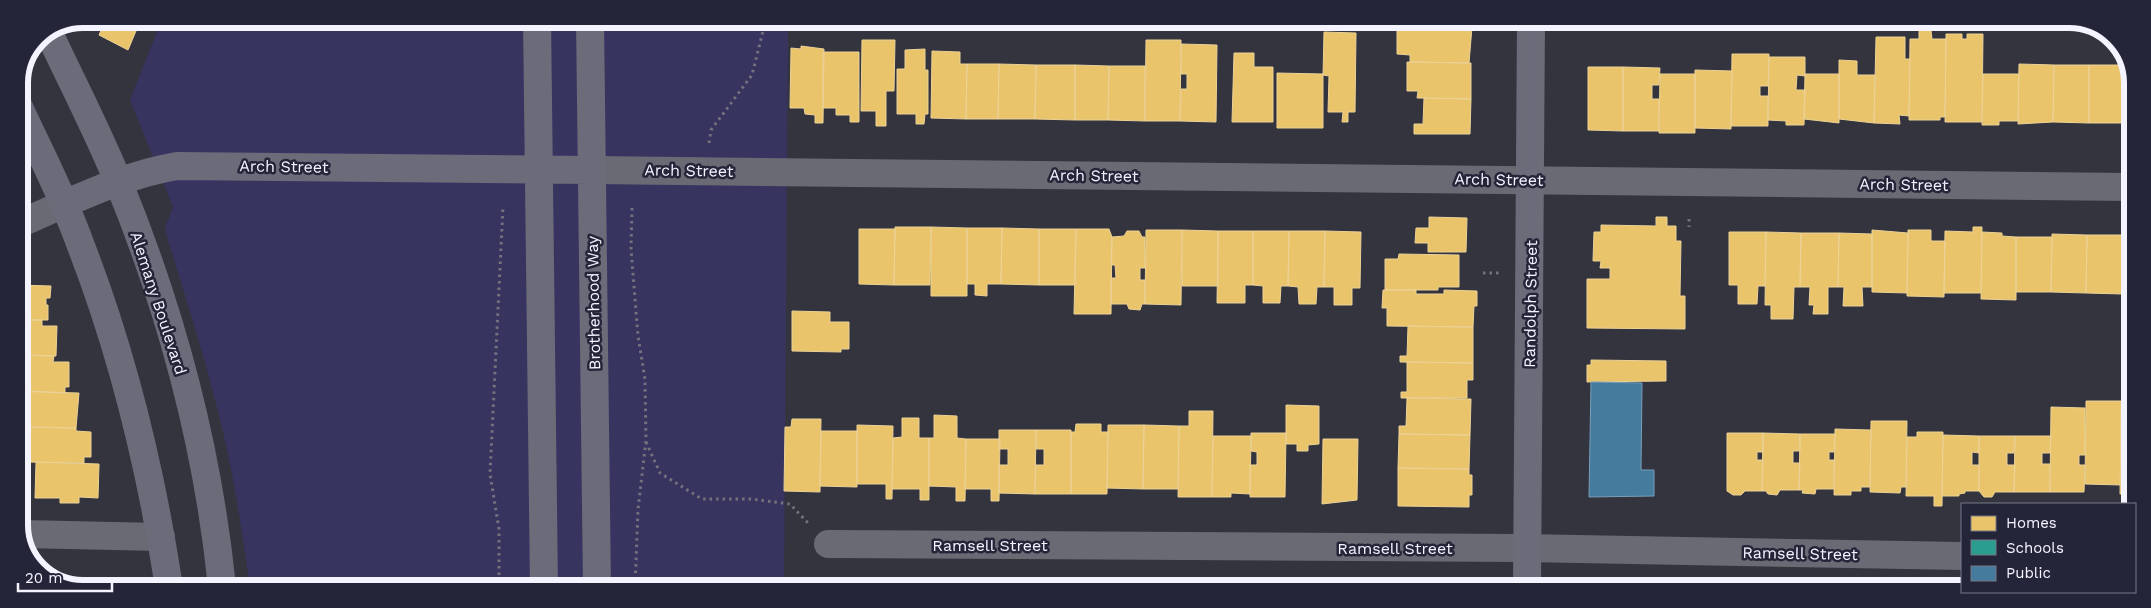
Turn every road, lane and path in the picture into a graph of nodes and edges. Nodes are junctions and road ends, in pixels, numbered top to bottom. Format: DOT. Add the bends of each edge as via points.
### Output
graph roads {
  1 [pos="537,28"];
  2 [pos="590,28"];
  3 [pos="764,28"];
  4 [pos="1531,28"];
  5 [pos="51,38"];
  6 [pos="28,126"];
  7 [pos="539,169"];
  8 [pos="592,170"];
  9 [pos="705,171"];
  10 [pos="1530,179"];
  11 [pos="118,180"];
  12 [pos="2123,187"];
  13 [pos="64,204"];
  14 [pos="503,206"];
  15 [pos="632,208"];
  16 [pos="1689,219"];
  17 [pos="28,220"];
  18 [pos="1689,227"];
  19 [pos="1499,264"];
  20 [pos="1483,273"];
  21 [pos="646,440"];
  22 [pos="29,534"];
  23 [pos="161,537"];
  24 [pos="828,544"];
  25 [pos="1527,549"];
  26 [pos="1961,556"];
  27 [pos="168,580"];
  28 [pos="221,580"];
  29 [pos="499,580"];
  30 [pos="544,580"];
  31 [pos="597,580"];
  32 [pos="635,580"];
  33 [pos="1527,580"];
  1 -- 7 [label="main road"];
  2 -- 8 [label="main road, Brotherhood Way"];
  3 -- 9 [label="path" via="752,76 711,130"];
  4 -- 10 [label="main road, Randolph Street"];
  5 -- 11 [label="main road, Alemany Boulevard"];
  6 -- 13 [label="main road"];
  7 -- 8 [label="main road, Arch Street"];
  7 -- 11 [label="main road, Arch Street" via="202,165 152,170"];
  7 -- 30 [label="main road"];
  8 -- 9 [label="street, Arch Street"];
  8 -- 31 [label="main road, Brotherhood Way"];
  9 -- 10 [label="street, Arch Street"];
  10 -- 12 [label="street, Arch Street"];
  10 -- 25 [label="main road, Randolph Street"];
  11 -- 13 [label="main road, Arch Street"];
  11 -- 28 [label="main road, Alemany Boulevard" via="161,302 199,436"];
  13 -- 17 [label="street"];
  13 -- 23 [label="main road" via="104,308 128,384"];
  14 -- 29 [label="path" via="490,474 499,529"];
  15 -- 21 [label="path" via="631,249 645,379"];
  16 -- 18 [label="path"];
  19 -- 20 [label="path" via="1499,273"];
  21 -- 24 [label="path" via="660,473 702,499 751,499 790,504"];
  21 -- 32 [label="path"];
  22 -- 23 [label="street"];
  23 -- 27 [label="main road"];
  24 -- 25 [label="street, Ramsell Street"];
  25 -- 26 [label="street, Ramsell Street"];
  25 -- 33 [label="main road, Randolph Street"];
}
